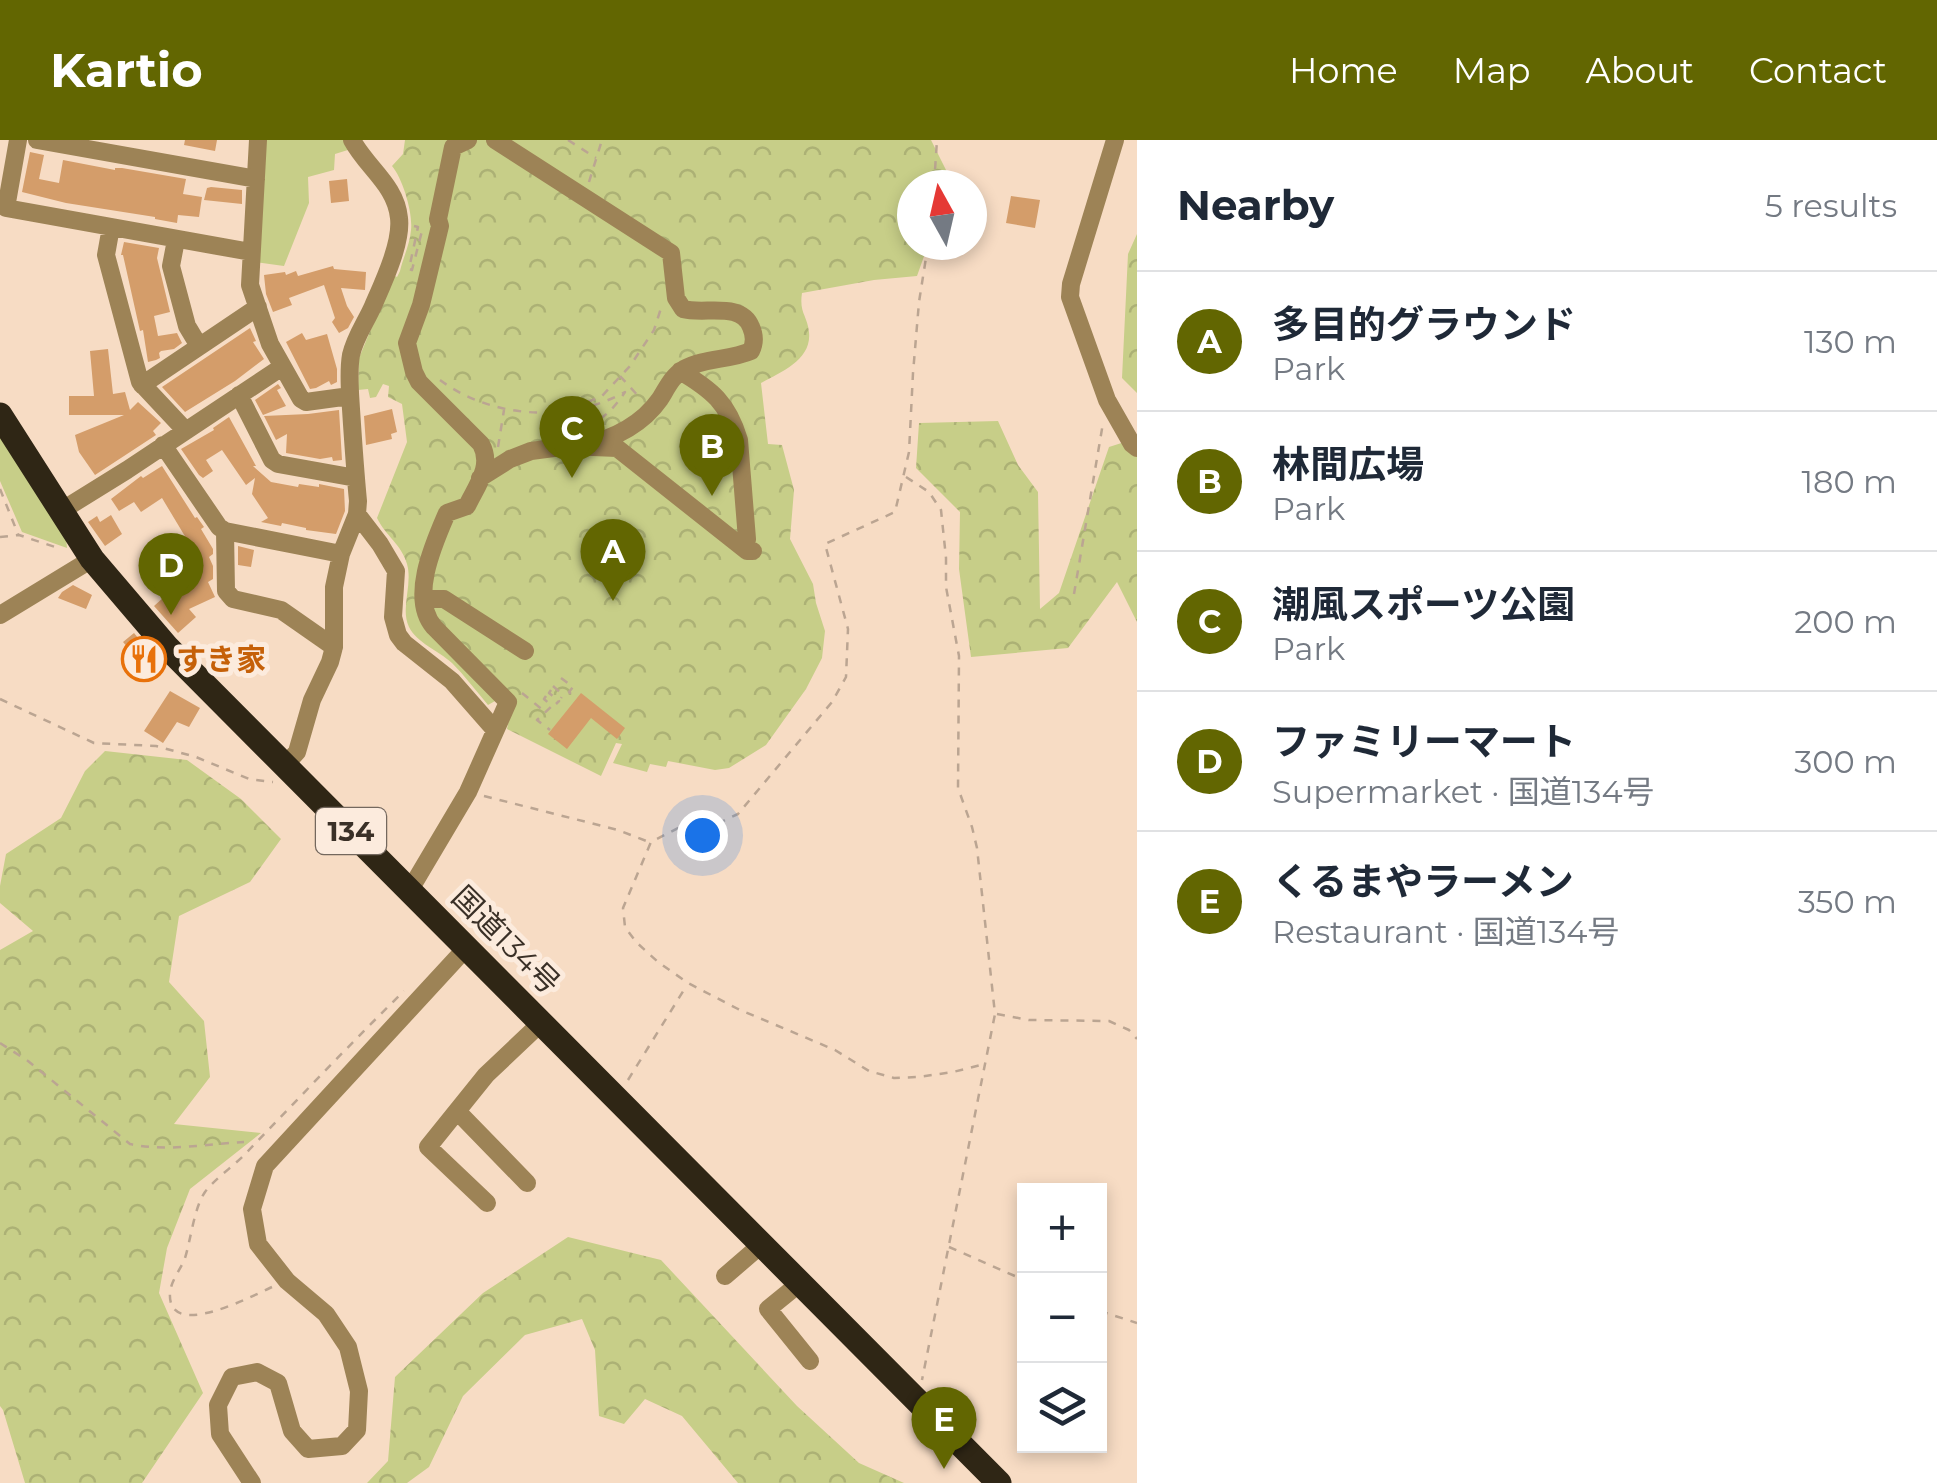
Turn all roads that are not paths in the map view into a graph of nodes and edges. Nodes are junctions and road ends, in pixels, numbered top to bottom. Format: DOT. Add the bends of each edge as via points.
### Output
graph roads {
  1 [pos="18,140"];
  2 [pos="37,140"];
  3 [pos="258,140"];
  4 [pos="352,140"];
  5 [pos="468,140"];
  6 [pos="495,140"];
  7 [pos="1115,140"];
  8 [pos="256,178"];
  9 [pos="111,227"];
  10 [pos="176,240"];
  11 [pos="251,252"];
  12 [pos="258,308"];
  13 [pos="199,346"];
  14 [pos="282,367"];
  15 [pos="680,371"];
  16 [pos="142,385"];
  17 [pos="239,395"];
  18 [pos="350,396"];
  19 [pos="0,415"];
  20 [pos="185,430"];
  21 [pos="575,439"];
  22 [pos="163,445"];
  23 [pos="1137,448"];
  24 [pos="356,478"];
  25 [pos="480,479"];
  26 [pos="61,511"];
  27 [pos="357,514"];
  28 [pos="225,531"];
  29 [pos="340,554"];
  30 [pos="92,559"];
  31 [pos="424,599"];
  32 [pos="0,616"];
  33 [pos="334,647"];
  34 [pos="525,651"];
  35 [pos="495,730"];
  36 [pos="290,770"];
  37 [pos="409,887"];
  38 [pos="467,947"];
  39 [pos="542,1022"];
  40 [pos="457,1111"];
  41 [pos="527,1182"];
  42 [pos="486,1203"];
  43 [pos="762,1244"];
  44 [pos="724,1276"];
  45 [pos="800,1282"];
  46 [pos="810,1361"];
  47 [pos="252,1483"];
  48 [pos="998,1483"];
  1 -- 9 [label="street" via="6,208"];
  2 -- 8 [label="street"];
  3 -- 8 [label="street"];
  4 -- 18 [label="street" via="388,187 400,222 350,358"];
  5 -- 25 [label="street" via="453,147 408,347 419,382 483,446 487,463"];
  6 -- 15 [label="street" via="668,250 683,310 746,318 754,339 748,354"];
  7 -- 23 [label="street" via="1070,298 1107,400"];
  8 -- 11 [label="street"];
  9 -- 10 [label="street"];
  9 -- 16 [label="street" via="106,255"];
  10 -- 11 [label="street"];
  10 -- 13 [label="street" via="170,266 186,326"];
  11 -- 12 [label="street" via="250,285"];
  12 -- 13 [label="street"];
  12 -- 14 [label="street"];
  13 -- 16 [label="street"];
  14 -- 17 [label="street"];
  14 -- 18 [label="street" via="306,402"];
  15 -- 21 [label="street" via="652,408 617,436"];
  15 -- 21 [label="street" via="708,387 735,428 747,548 616,448"];
  16 -- 20 [label="street"];
  17 -- 20 [label="street"];
  17 -- 24 [label="street" via="272,460"];
  18 -- 24 [label="street"];
  19 -- 26 [label="highway, 国道134号 / 134"];
  20 -- 22 [label="street"];
  21 -- 25 [label="street" via="510,459"];
  22 -- 26 [label="street"];
  22 -- 28 [label="street"];
  24 -- 27 [label="street"];
  25 -- 31 [label="street" via="467,506 447,513 426,564"];
  26 -- 30 [label="highway, 国道134号 / 134"];
  27 -- 29 [label="street"];
  27 -- 35 [label="street" via="396,571 398,635"];
  28 -- 29 [label="street"];
  28 -- 33 [label="street" via="226,591 281,610"];
  29 -- 33 [label="street"];
  30 -- 32 [label="street"];
  30 -- 36 [label="highway, 国道134号 / 134" via="167,647"];
  31 -- 34 [label="street" via="444,599"];
  31 -- 35 [label="street" via="429,621 513,696"];
  33 -- 36 [label="street"];
  35 -- 37 [label="street" via="468,792"];
  36 -- 37 [label="highway, 国道134号 / 134"];
  37 -- 38 [label="highway, 国道134号 / 134"];
  38 -- 39 [label="highway, 国道134号 / 134"];
  38 -- 47 [label="street" via="265,1166 252,1209 258,1244 326,1314 348,1347 360,1391 357,1430 342,1446 308,1449 292,1432 278,1383 257,1372 232,1377 218,1405 220,1434"];
  39 -- 40 [label="street"];
  39 -- 43 [label="highway, 国道134号 / 134"];
  40 -- 41 [label="street"];
  40 -- 42 [label="street" via="428,1146"];
  43 -- 44 [label="street"];
  43 -- 45 [label="highway, 国道134号 / 134"];
  45 -- 46 [label="street" via="768,1309"];
  45 -- 48 [label="highway, 国道134号 / 134"];
}
